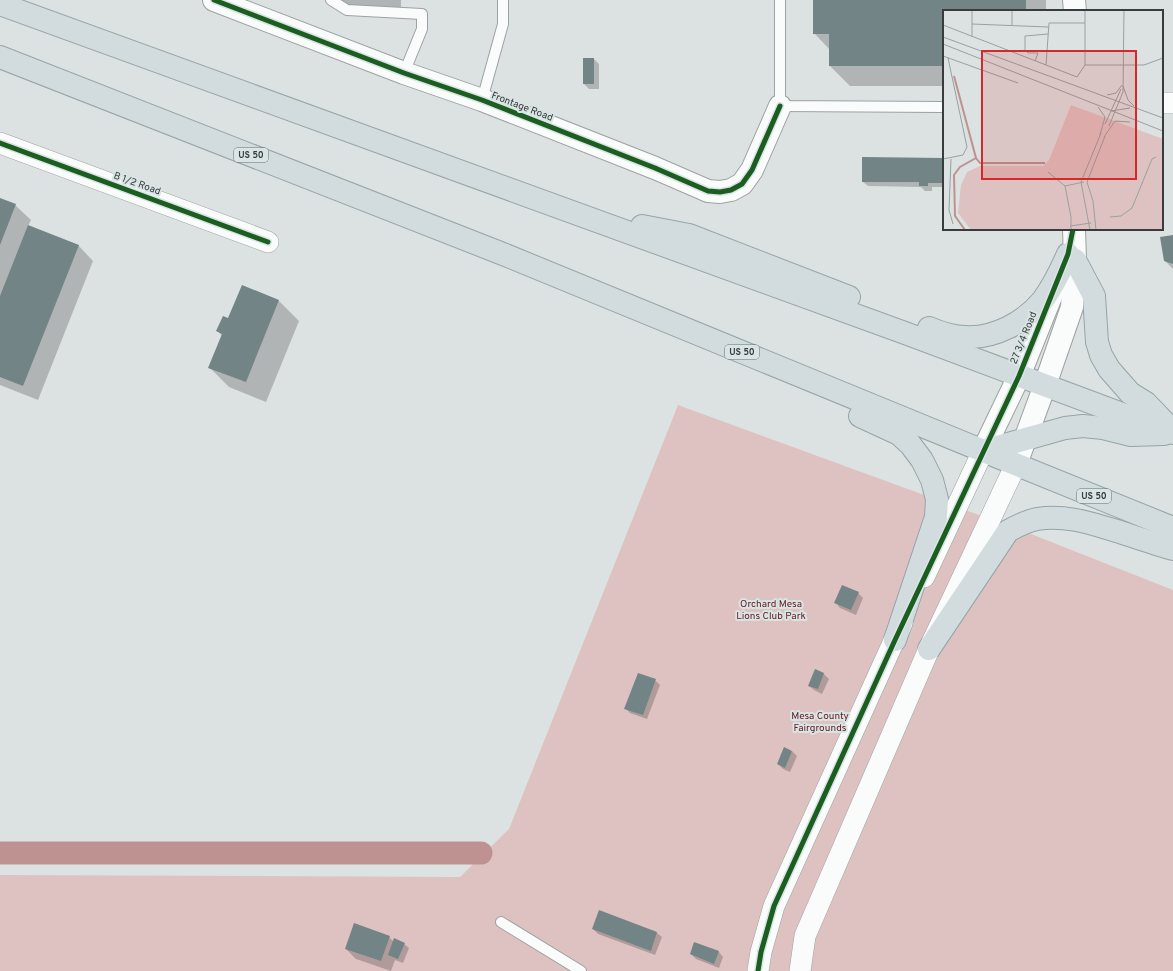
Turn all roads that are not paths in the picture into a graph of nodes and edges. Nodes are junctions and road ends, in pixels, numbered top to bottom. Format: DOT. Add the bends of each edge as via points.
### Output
graph roads {
  1 [pos="214,0"];
  2 [pos="331,0"];
  3 [pos="503,0"];
  4 [pos="780,0"];
  5 [pos="0,4"];
  6 [pos="0,57"];
  7 [pos="404,73"];
  8 [pos="482,100"];
  9 [pos="1173,103"];
  10 [pos="1163,104"];
  11 [pos="780,106"];
  12 [pos="943,107"];
  13 [pos="0,143"];
  14 [pos="580,215"];
  15 [pos="1074,230"];
  16 [pos="268,242"];
  17 [pos="502,254"];
  18 [pos="1072,257"];
  19 [pos="1019,376"];
  20 [pos="1045,386"];
  21 [pos="1173,433"];
  22 [pos="1025,439"];
  23 [pos="983,451"];
  24 [pos="1016,464"];
  25 [pos="1173,528"];
  26 [pos="1173,549"];
  27 [pos="895,640"];
  28 [pos="929,649"];
  29 [pos="501,922"];
  30 [pos="581,971"];
  31 [pos="758,971"];
  32 [pos="800,971"];
  1 -- 7 [label="street, Frontage Road"];
  2 -- 7 [label="lane" via="347,10 422,14 422,29"];
  3 -- 8 [label="lane" via="503,24"];
  4 -- 11 [label="lane"];
  5 -- 14 [label="highway"];
  6 -- 17 [label="highway, US 50"];
  7 -- 8 [label="street, Frontage Road"];
  8 -- 11 [label="street, Frontage Road" via="702,189 720,192 742,184 752,170"];
  9 -- 10 [label="street"];
  11 -- 12 [label="lane"];
  13 -- 16 [label="street, B 1/2 Road"];
  14 -- 18 [label="highway" via="689,235 934,330 966,337 981,337 1008,328 1031,312"];
  14 -- 19 [label="highway"];
  15 -- 18 [label="street, 27 3/4 Road"];
  17 -- 23 [label="highway, US 50"];
  17 -- 27 [label="highway" via="899,434 910,444 932,480 937,499 936,517"];
  18 -- 19 [label="street, 27 3/4 Road"];
  18 -- 20 [label="street, 27 3/4 Road" via="1072,307"];
  18 -- 21 [label="highway" via="1094,296 1097,342 1109,370 1130,393 1146,403"];
  19 -- 20 [label="highway"];
  19 -- 23 [label="street, 27 3/4 Road"];
  20 -- 21 [label="highway"];
  20 -- 22 [label="street, 27 3/4 Road"];
  21 -- 22 [label="highway" via="1131,435 1083,426 1064,428"];
  22 -- 23 [label="highway"];
  22 -- 24 [label="street, 27 3/4 Road"];
  23 -- 24 [label="highway, US 50"];
  23 -- 27 [label="street"];
  24 -- 25 [label="highway, US 50"];
  24 -- 28 [label="street"];
  26 -- 28 [label="highway" via="1096,524 1068,518 1039,519 1018,526 1008,531"];
  27 -- 31 [label="street" via="774,906"];
  28 -- 32 [label="street" via="805,936"];
  29 -- 30 [label="lane"];
}
